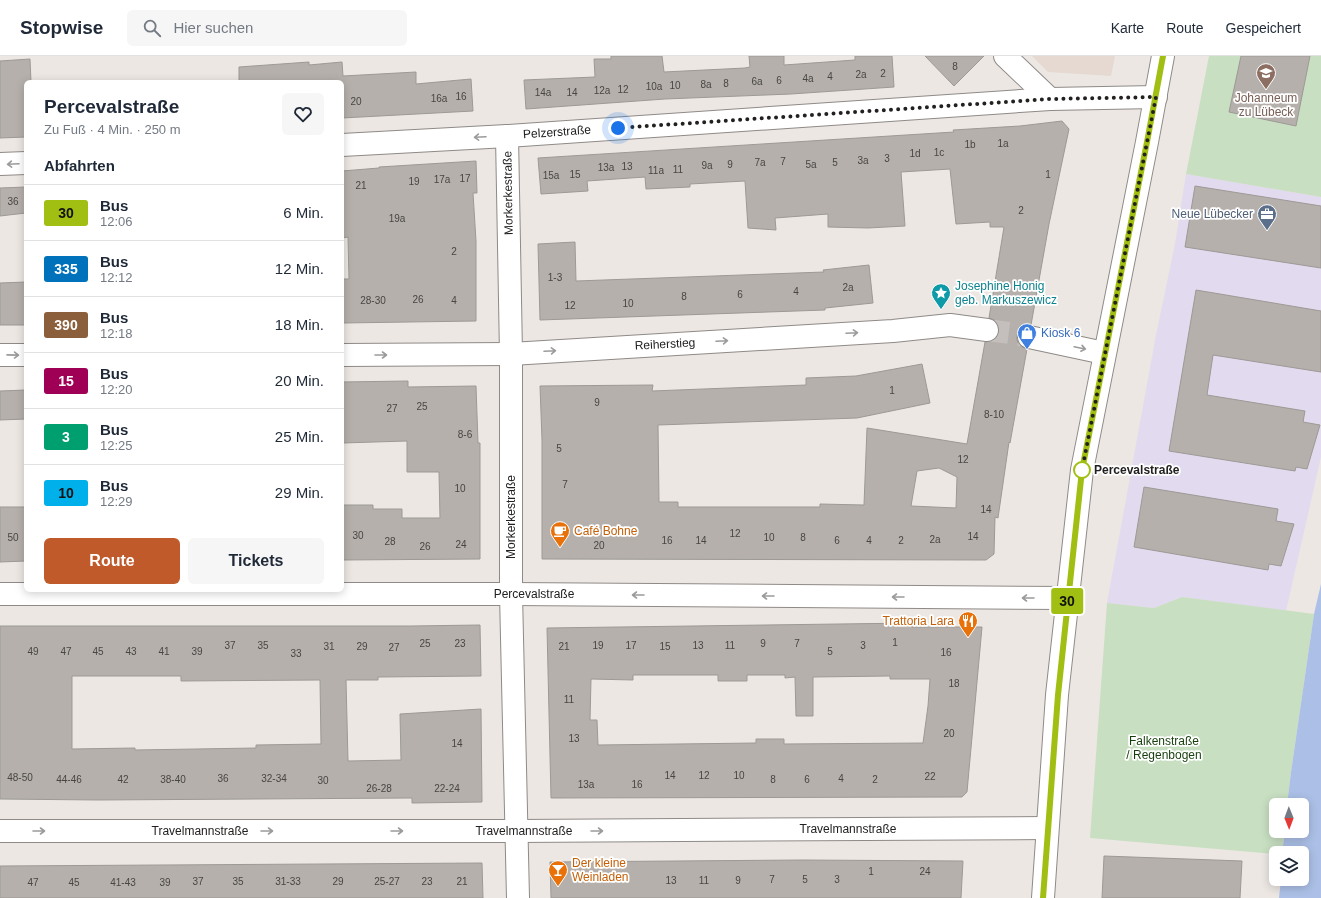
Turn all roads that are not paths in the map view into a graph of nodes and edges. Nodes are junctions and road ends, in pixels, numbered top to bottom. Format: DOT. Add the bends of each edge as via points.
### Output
graph roads {
  1 [pos="1006,56"];
  2 [pos="1163,56"];
  3 [pos="1156,97"];
  4 [pos="1050,99"];
  5 [pos="507,136"];
  6 [pos="344,145"];
  7 [pos="24,163"];
  8 [pos="0,164"];
  9 [pos="988,330"];
  10 [pos="1029,337"];
  11 [pos="1104,353"];
  12 [pos="511,354"];
  13 [pos="0,355"];
  14 [pos="24,355"];
  15 [pos="344,355"];
  16 [pos="0,594"];
  17 [pos="511,594"];
  18 [pos="1067,598"];
  19 [pos="1047,828"];
  20 [pos="0,831"];
  21 [pos="517,832"];
  22 [pos="518,898"];
  23 [pos="1043,898"];
  1 -- 4 [label="street"];
  2 -- 3 [label="street"];
  3 -- 4 [label="street, Pelzerstraße"];
  3 -- 11 [label="street"];
  4 -- 5 [label="street, Pelzerstraße"];
  5 -- 6 [label="street, Pelzerstraße, one-way"];
  5 -- 12 [label="street, Morkerkestraße"];
  7 -- 8 [label="street, one-way"];
  12 -- 9 [label="street, Reiherstieg, one-way" via="893,331 950,325"];
  10 -- 11 [label="street, one-way"];
  11 -- 18 [label="street" via="1082,470"];
  15 -- 12 [label="street, Reiherstieg, one-way"];
  12 -- 17 [label="street, Morkerkestraße"];
  13 -- 14 [label="street, one-way"];
  16 -- 17 [label="street, Percevalstraße"];
  18 -- 17 [label="street, Percevalstraße, one-way"];
  17 -- 21 [label="street, Morkerkestraße"];
  18 -- 19 [label="street"];
  21 -- 19 [label="street, Travelmannstraße, one-way"];
  19 -- 23 [label="street"];
  20 -- 21 [label="street, Travelmannstraße, one-way"];
  21 -- 22 [label="street, Morkerkestraße"];
}
